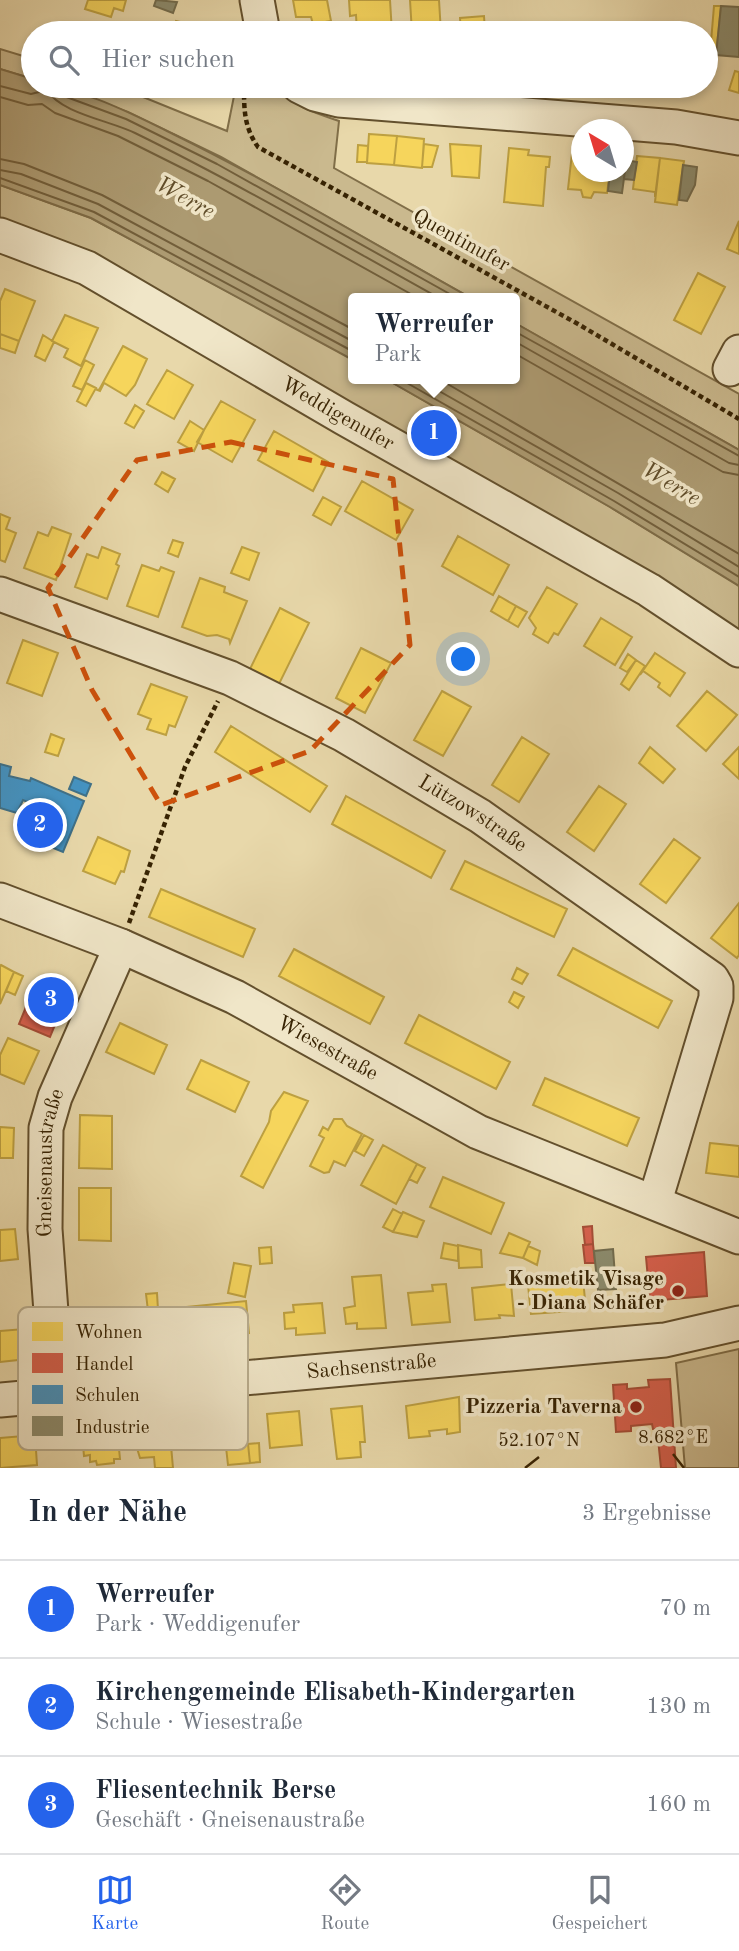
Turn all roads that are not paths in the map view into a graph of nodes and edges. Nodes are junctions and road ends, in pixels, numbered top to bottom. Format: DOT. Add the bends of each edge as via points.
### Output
graph roads {
  1 [pos="257,0"];
  2 [pos="261,21"];
  3 [pos="331,98"];
  4 [pos="739,138"];
  5 [pos="0,235"];
  6 [pos="0,594"];
  7 [pos="739,650"];
  8 [pos="0,900"];
  9 [pos="121,946"];
  10 [pos="654,1201"];
  11 [pos="739,1218"];
  12 [pos="739,1237"];
  13 [pos="51,1307"];
  14 [pos="739,1323"];
  15 [pos="248,1378"];
  16 [pos="18,1398"];
  17 [pos="0,1400"];
  1 -- 2 [label="street"];
  3 -- 4 [label="street" via="676,127"];
  5 -- 7 [label="street, Weddigenufer" via="87,268 649,590"];
  6 -- 10 [label="street, Lützowstraße" via="230,678 344,736 480,816 712,979 716,998"];
  8 -- 9 [label="street, Wiesestraße"];
  9 -- 10 [label="street, Wiesestraße" via="281,1021 478,1132"];
  9 -- 13 [label="street, Gneisenaustraße" via="46,1128 45,1229"];
  10 -- 11 [label="street, Wiesestraße"];
  10 -- 12 [label="street, Wiesestraße"];
  14 -- 15 [label="street, Sachsenstraße" via="665,1340"];
  16 -- 17 [label="street, Sachsenstraße"];
}
